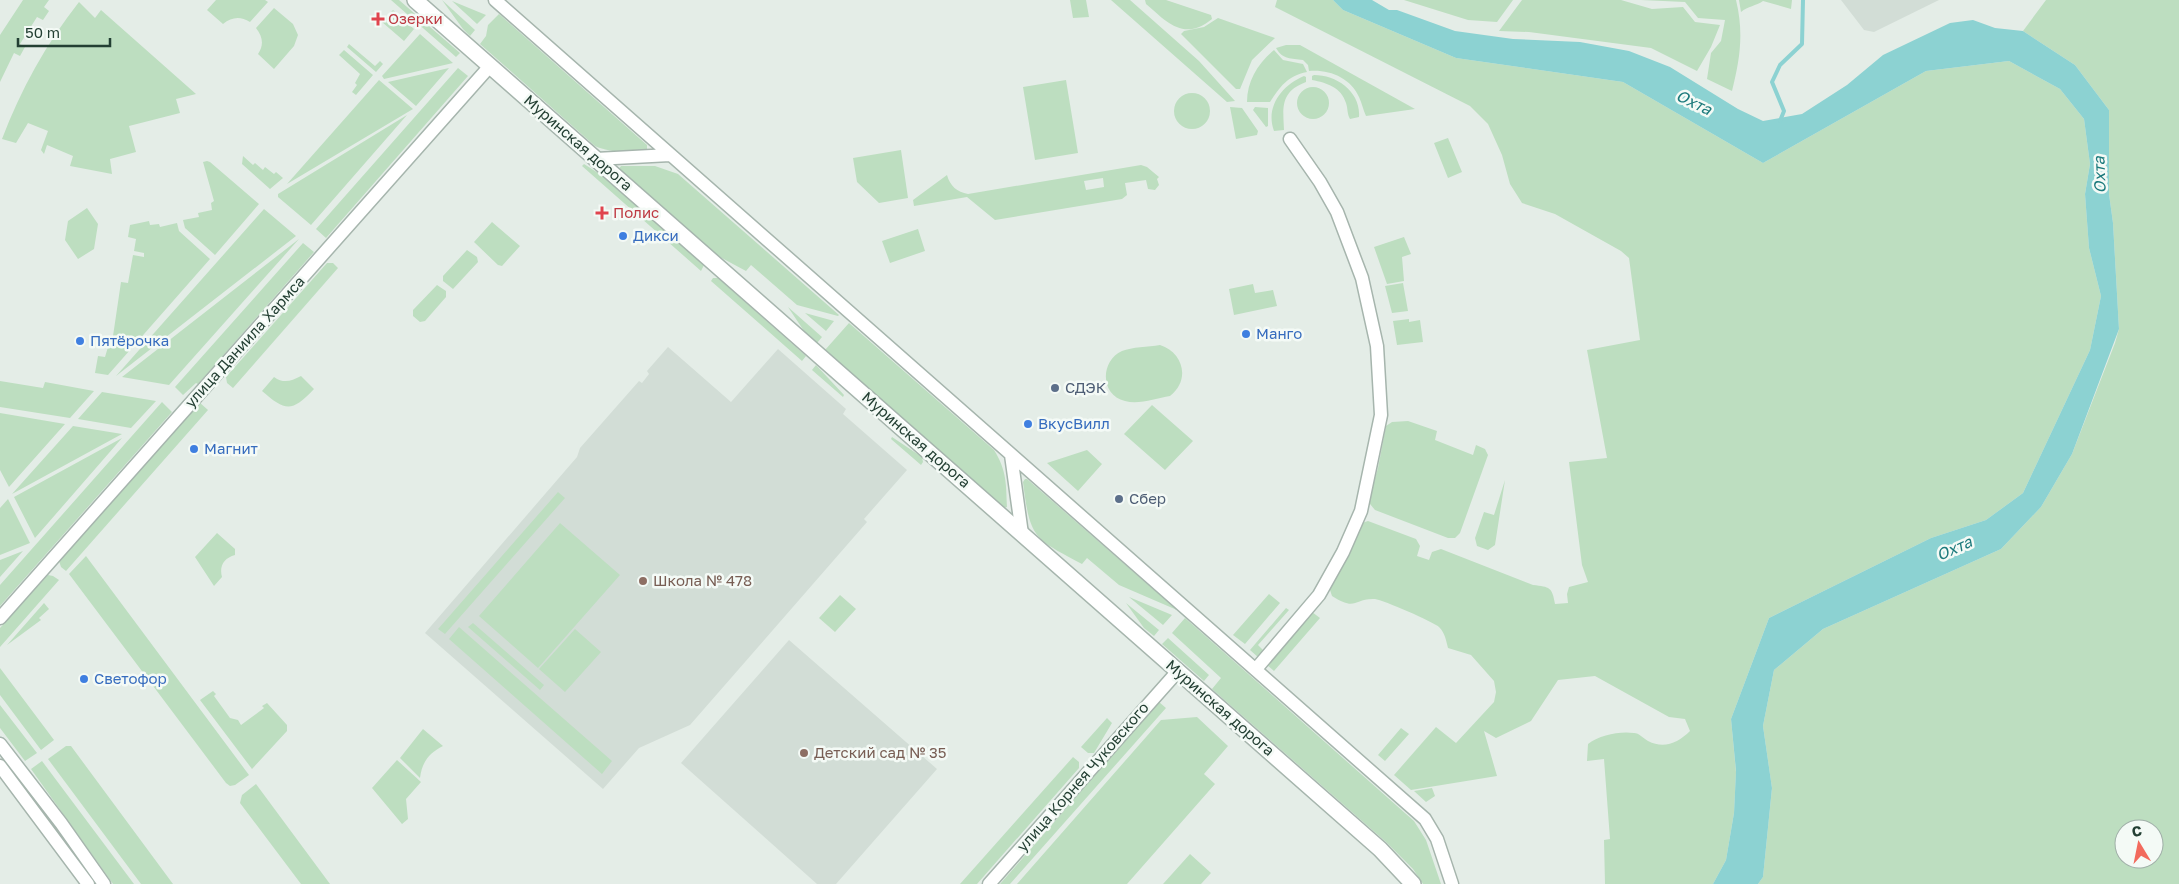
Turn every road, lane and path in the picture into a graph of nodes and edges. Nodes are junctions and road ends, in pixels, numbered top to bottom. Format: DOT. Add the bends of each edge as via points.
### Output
graph roads {
  1 [pos="415,0"];
  2 [pos="495,0"];
  3 [pos="490,66"];
  4 [pos="1290,139"];
  5 [pos="670,156"];
  6 [pos="596,159"];
  7 [pos="1012,455"];
  8 [pos="1022,534"];
  9 [pos="0,618"];
  10 [pos="1256,669"];
  11 [pos="1178,671"];
  12 [pos="0,744"];
  13 [pos="0,766"];
  14 [pos="88,884"];
  15 [pos="104,884"];
  16 [pos="989,884"];
  17 [pos="1412,884"];
  18 [pos="1452,884"];
  1 -- 3 [label="street, Муринская дорога"];
  2 -- 5 [label="street"];
  3 -- 6 [label="street, Муринская дорога"];
  3 -- 9 [label="street, улица Даниила Хармса"];
  4 -- 10 [label="street" via="1337,212 1362,278 1376,346 1381,415 1361,511 1343,552 1319,595"];
  5 -- 6 [label="street"];
  5 -- 7 [label="street"];
  6 -- 8 [label="street, Муринская дорога"];
  7 -- 8 [label="street"];
  7 -- 10 [label="street"];
  8 -- 11 [label="street, Муринская дорога"];
  10 -- 18 [label="street" via="1425,819 1437,839"];
  11 -- 16 [label="street, улица Корнея Чуковского"];
  11 -- 17 [label="street, Муринская дорога" via="1380,849"];
  12 -- 15 [label="street" via="62,823"];
  13 -- 14 [label="street"];
}
